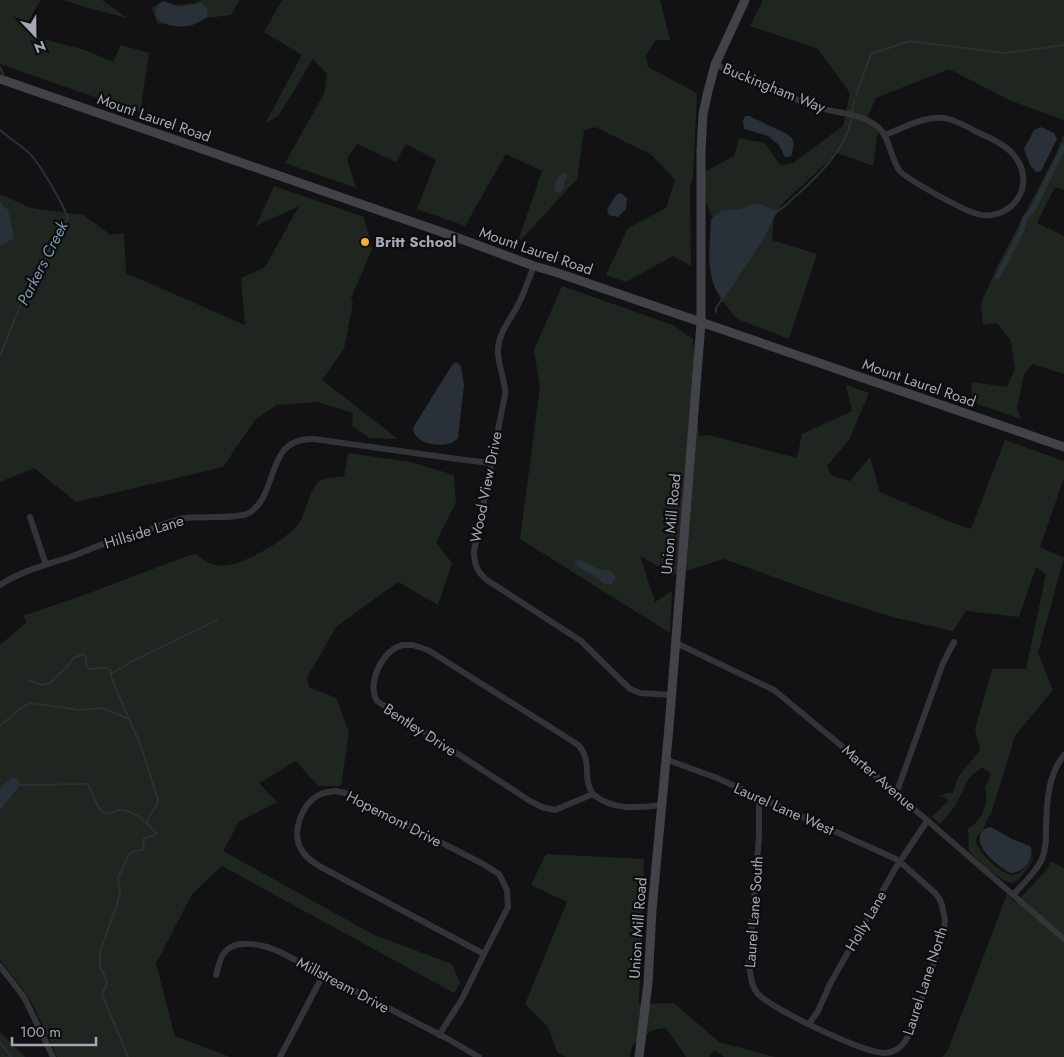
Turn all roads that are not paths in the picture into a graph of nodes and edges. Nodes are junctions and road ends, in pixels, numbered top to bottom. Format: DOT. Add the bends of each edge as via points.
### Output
graph roads {
  1 [pos="745,0"];
  2 [pos="715,65"];
  3 [pos="0,79"];
  4 [pos="884,135"];
  5 [pos="534,266"];
  6 [pos="701,322"];
  7 [pos="1064,447"];
  8 [pos="492,463"];
  9 [pos="30,516"];
  10 [pos="46,565"];
  11 [pos="0,586"];
  12 [pos="954,642"];
  13 [pos="676,643"];
  14 [pos="671,695"];
  15 [pos="1064,755"];
  16 [pos="665,759"];
  17 [pos="593,794"];
  18 [pos="896,794"];
  19 [pos="759,797"];
  20 [pos="662,806"];
  21 [pos="928,821"];
  22 [pos="900,862"];
  23 [pos="1013,895"];
  24 [pos="1064,939"];
  25 [pos="484,954"];
  26 [pos="0,966"];
  27 [pos="216,975"];
  28 [pos="324,975"];
  29 [pos="809,1024"];
  30 [pos="439,1035"];
  31 [pos="53,1057"];
  32 [pos="280,1057"];
  33 [pos="479,1057"];
  34 [pos="639,1057"];
  1 -- 2 [label="main road, Union Mill Road"];
  2 -- 4 [label="street, Buckingham Way" via="748,75 812,106 868,120"];
  2 -- 6 [label="main road, Union Mill Road" via="702,133"];
  3 -- 5 [label="main road, Mount Laurel Road"];
  4 -- 4 [label="street, Buckingham Way" via="932,118 950,119 1008,150 1021,166 1022,191 1004,210 985,215 972,212 901,172"];
  5 -- 6 [label="main road, Mount Laurel Road"];
  5 -- 8 [label="street, Wood View Drive" via="499,343 498,356 505,389"];
  6 -- 7 [label="main road, Mount Laurel Road"];
  6 -- 13 [label="main road, Union Mill Road"];
  8 -- 10 [label="street, Hillside Lane" via="314,438 301,440 288,445 281,453 261,498 246,515 181,519"];
  8 -- 14 [label="street, Wood View Drive" via="474,551 474,563 479,572 496,587 581,641 630,689 640,693"];
  9 -- 10 [label="street"];
  10 -- 11 [label="street, Hillside Lane"];
  12 -- 18 [label="street" via="943,663"];
  13 -- 14 [label="main road, Union Mill Road"];
  13 -- 18 [label="street, Marter Avenue" via="774,690"];
  14 -- 16 [label="main road, Union Mill Road"];
  15 -- 23 [label="street" via="1050,781 1042,858"];
  16 -- 19 [label="street, Laurel Lane West"];
  16 -- 20 [label="main road, Union Mill Road"];
  17 -- 17 [label="street, Bentley Drive" via="555,810 530,801 377,701 373,692 374,681 382,660 398,646 408,644 423,648 577,744 586,756 588,786"];
  17 -- 20 [label="street" via="618,807"];
  18 -- 21 [label="street, Marter Avenue"];
  19 -- 22 [label="street, Laurel Lane West"];
  19 -- 29 [label="street, Laurel Lane South" via="750,980 757,994 767,1002"];
  20 -- 34 [label="main road, Union Mill Road"];
  21 -- 22 [label="street, Holly Lane"];
  21 -- 23 [label="street, Marter Avenue"];
  22 -- 29 [label="street, Holly Lane"];
  22 -- 29 [label="street, Laurel Lane North" via="935,893 945,920 940,945 908,1038 892,1051 873,1052"];
  23 -- 24 [label="street, Marter Avenue"];
  25 -- 25 [label="street, Hopemont Drive" via="508,907 508,890 498,874 345,794 327,792 311,801 301,818 297,836 303,854"];
  25 -- 30 [label="street, Hopemont Drive"];
  26 -- 31 [label="street" via="24,998"];
  27 -- 28 [label="street, Millstream Drive" via="227,950 248,943 272,948"];
  28 -- 30 [label="street, Millstream Drive"];
  28 -- 32 [label="street"];
  30 -- 33 [label="street, Millstream Drive"];
}
